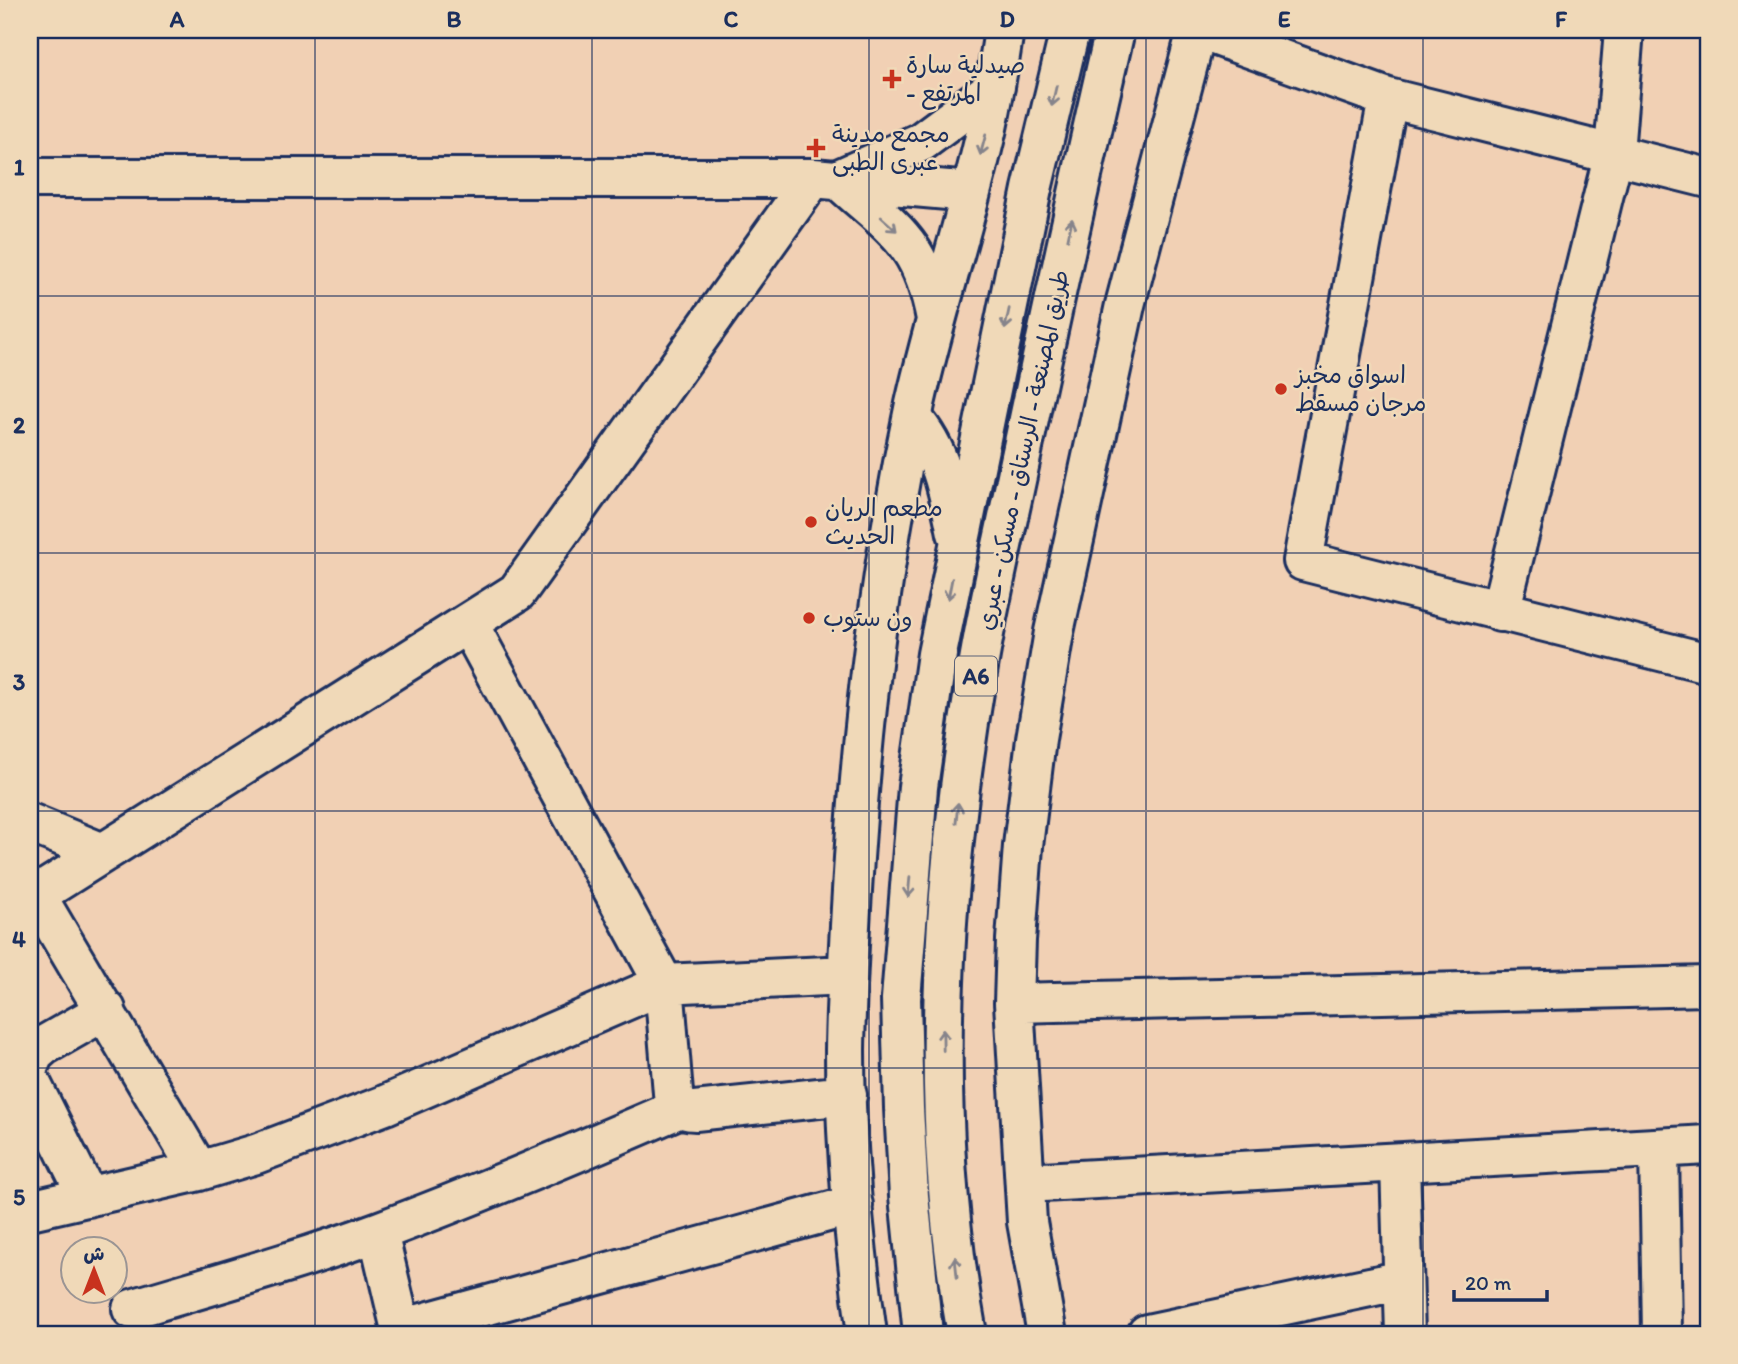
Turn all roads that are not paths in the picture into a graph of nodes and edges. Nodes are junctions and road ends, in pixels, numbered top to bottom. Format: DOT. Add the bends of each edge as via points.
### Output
graph roads {
  1 [pos="1004,30"];
  2 [pos="1070,30"];
  3 [pos="1115,30"];
  4 [pos="1198,30"];
  5 [pos="1624,30"];
  6 [pos="995,87"];
  7 [pos="1388,98"];
  8 [pos="1614,153"];
  9 [pos="1708,177"];
  10 [pos="30,178"];
  11 [pos="825,178"];
  12 [pos="970,192"];
  13 [pos="936,319"];
  14 [pos="912,419"];
  15 [pos="960,543"];
  16 [pos="1500,612"];
  17 [pos="468,622"];
  18 [pos="1708,663"];
  19 [pos="33,822"];
  20 [pos="103,853"];
  21 [pos="33,897"];
  22 [pos="847,975"];
  23 [pos="664,984"];
  24 [pos="1708,986"];
  25 [pos="1014,1003"];
  26 [pos="106,1010"];
  27 [pos="30,1063"];
  28 [pos="30,1081"];
  29 [pos="847,1095"];
  30 [pos="680,1108"];
  31 [pos="1708,1145"];
  32 [pos="1659,1148"];
  33 [pos="1400,1163"];
  34 [pos="199,1171"];
  35 [pos="1025,1183"];
  36 [pos="88,1197"];
  37 [pos="853,1205"];
  38 [pos="30,1210"];
  39 [pos="378,1232"];
  40 [pos="1403,1280"];
  41 [pos="132,1309"];
  42 [pos="401,1332"];
  43 [pos="867,1334"];
  44 [pos="923,1334"];
  45 [pos="967,1334"];
  46 [pos="1047,1334"];
  47 [pos="1147,1334"];
  48 [pos="1405,1334"];
  49 [pos="1662,1334"];
  1 -- 6 [label="main road"];
  2 -- 15 [label="main road, طريق المصنعة - الرستاق - مسكن - عبري / A6, one-way" via="1032,190"];
  45 -- 3 [label="main road, طريق المصنعة - الرستاق - مسكن - عبري / A6, one-way" via="947,1161 942,1005 960,784 995,577"];
  4 -- 7 [label="main road"];
  4 -- 25 [label="main road" via="1125,306 1054,632 1023,846"];
  5 -- 8 [label="main road"];
  6 -- 11 [label="main road" via="922,142 879,163"];
  6 -- 12 [label="main road, one-way"];
  7 -- 8 [label="main road"];
  7 -- 16 [label="main road" via="1303,561"];
  8 -- 9 [label="main road"];
  8 -- 16 [label="main road"];
  10 -- 11 [label="main road"];
  11 -- 12 [label="main road"];
  11 -- 13 [label="main road, one-way" via="895,228 924,272"];
  11 -- 17 [label="main road" via="517,592"];
  12 -- 13 [label="main road"];
  13 -- 14 [label="main road"];
  14 -- 15 [label="main road" via="938,463"];
  14 -- 22 [label="main road" via="875,634 859,773"];
  15 -- 44 [label="main road, طريق المصنعة - الرستاق - مسكن - عبري / A6, one-way" via="937,654 918,787 901,999 908,1171"];
  16 -- 18 [label="main road"];
  17 -- 20 [label="main road"];
  17 -- 23 [label="main road"];
  19 -- 20 [label="main road"];
  20 -- 21 [label="main road"];
  21 -- 26 [label="main road"];
  22 -- 23 [label="main road"];
  22 -- 29 [label="main road"];
  23 -- 30 [label="main road" via="673,1093"];
  23 -- 34 [label="main road" via="385,1104"];
  24 -- 25 [label="main road"];
  25 -- 35 [label="main road"];
  26 -- 27 [label="main road" via="43,1046"];
  26 -- 34 [label="main road"];
  28 -- 36 [label="main road"];
  29 -- 30 [label="main road" via="695,1111"];
  29 -- 37 [label="main road"];
  30 -- 39 [label="main road"];
  31 -- 32 [label="main road"];
  32 -- 33 [label="main road"];
  32 -- 49 [label="main road"];
  33 -- 35 [label="main road"];
  33 -- 40 [label="main road"];
  34 -- 36 [label="main road"];
  35 -- 46 [label="main road" via="1027,1222"];
  36 -- 38 [label="main road"];
  37 -- 42 [label="main road"];
  37 -- 43 [label="main road"];
  39 -- 41 [label="main road"];
  39 -- 42 [label="main road"];
  40 -- 47 [label="main road"];
  40 -- 48 [label="main road"];
}
